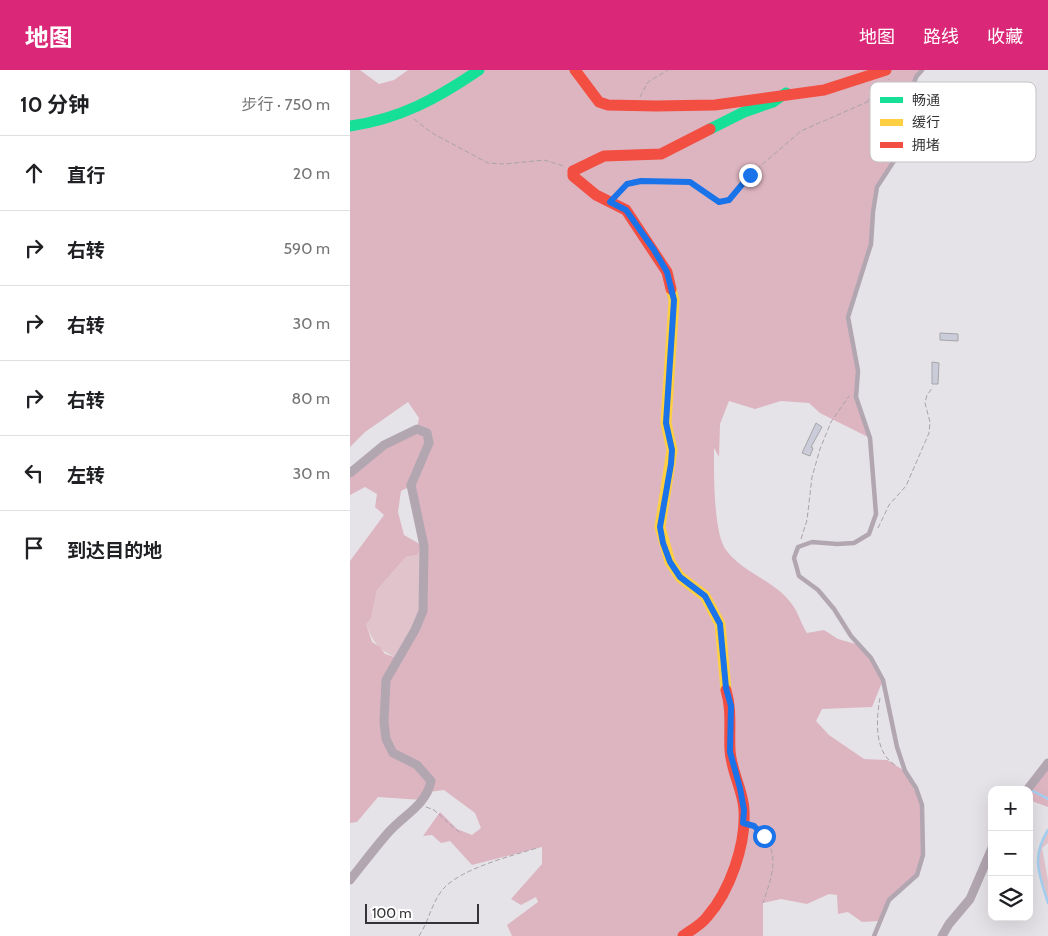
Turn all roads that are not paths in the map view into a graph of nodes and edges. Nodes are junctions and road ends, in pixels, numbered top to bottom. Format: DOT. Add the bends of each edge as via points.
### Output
graph roads {
  1 [pos="479,70"];
  2 [pos="575,70"];
  3 [pos="922,70"];
  4 [pos="888,74"];
  5 [pos="915,82"];
  6 [pos="786,94"];
  7 [pos="350,126"];
  8 [pos="894,162"];
  9 [pos="350,473"];
  10 [pos="1048,763"];
  11 [pos="1029,786"];
  12 [pos="988,857"];
  13 [pos="350,880"];
  14 [pos="683,936"];
  15 [pos="874,936"];
  16 [pos="942,936"];
  1 -- 7 [label="street" via="447,93 408,114"];
  2 -- 6 [label="street" via="600,102 608,105 715,104"];
  3 -- 5 [label="lane"];
  4 -- 6 [label="street" via="824,90"];
  6 -- 14 [label="street" via="661,154 604,156 573,171 573,176 580,183 626,210 667,272 674,300 666,423 672,450 660,527 670,562 680,577 705,596 720,624 726,688 731,706 730,752 744,810 738,856 720,899 707,918"];
  8 -- 15 [label="lane" via="878,187 871,244 848,317 858,371 856,397 870,438 876,514 869,534 854,543 812,542 798,547 794,558 799,576 818,590 834,609 851,636 871,658 883,680 897,747 922,805 923,855 916,875 889,900"];
  9 -- 13 [label="street" via="384,445 405,434 417,429 427,433 429,443 411,485 424,546 423,611 386,680 384,703 386,739 392,753 417,765 431,781 418,806 387,834"];
  10 -- 11 [label="street"];
  12 -- 16 [label="street" via="970,899"];
}
